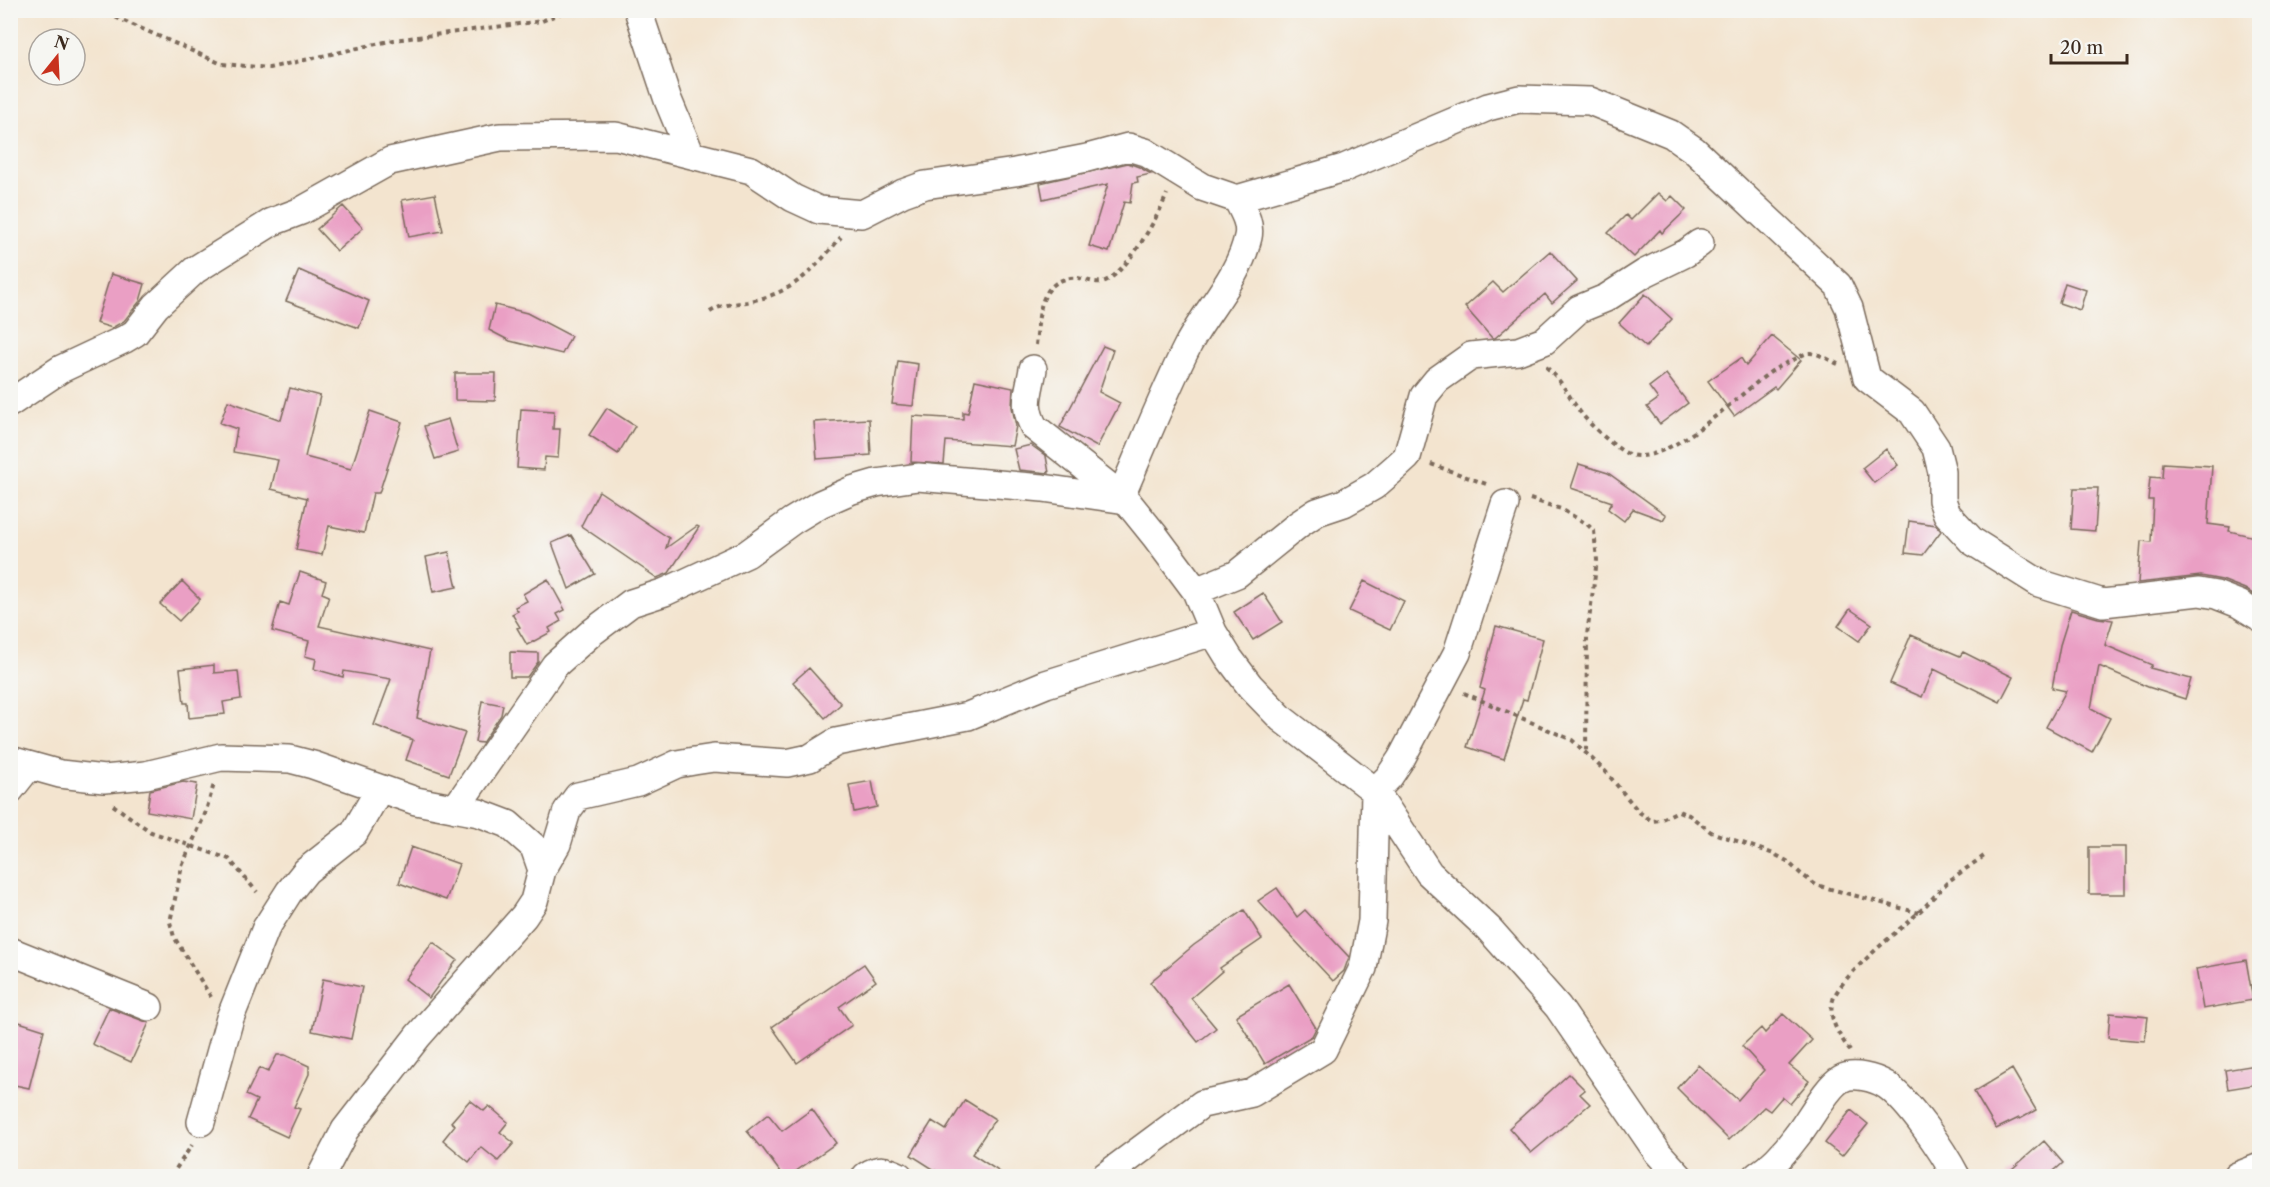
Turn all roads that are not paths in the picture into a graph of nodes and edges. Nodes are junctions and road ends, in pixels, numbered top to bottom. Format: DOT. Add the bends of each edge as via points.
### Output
graph roads {
  1 [pos="638,10"];
  2 [pos="690,153"];
  3 [pos="1237,199"];
  4 [pos="1700,243"];
  5 [pos="1033,369"];
  6 [pos="10,403"];
  7 [pos="1509,496"];
  8 [pos="1123,498"];
  9 [pos="1196,591"];
  10 [pos="2259,617"];
  11 [pos="1213,632"];
  12 [pos="20,763"];
  13 [pos="10,790"];
  14 [pos="379,790"];
  15 [pos="1375,791"];
  16 [pos="455,809"];
  17 [pos="542,870"];
  18 [pos="10,951"];
  19 [pos="149,1007"];
  20 [pos="201,1122"];
  21 [pos="2259,1167"];
  22 [pos="321,1176"];
  23 [pos="866,1176"];
  24 [pos="898,1176"];
  25 [pos="1105,1176"];
  26 [pos="1679,1176"];
  27 [pos="1757,1176"];
  28 [pos="1956,1176"];
  29 [pos="2238,1176"];
  1 -- 2 [label="street"];
  2 -- 3 [label="street" via="750,170 819,210 862,214 925,185 1050,165 1128,147 1145,152 1202,187"];
  2 -- 6 [label="street" via="616,136 500,137 390,161 300,211 272,222 195,270 156,306 135,333 61,369"];
  3 -- 8 [label="street" via="1247,219 1249,236 1233,277 1189,344"];
  3 -- 10 [label="street" via="1344,168 1488,107 1519,99 1590,101 1671,134 1694,150 1838,285 1849,308 1867,378 1912,412 1936,448 1947,514 1972,542 2039,583 2103,603 2199,592 2239,604"];
  4 -- 9 [label="street" via="1579,309 1544,341 1518,351 1471,356 1437,380 1424,396 1407,457 1374,486 1317,513 1237,574"];
  5 -- 8 [label="street" via="1026,404 1035,427"];
  7 -- 15 [label="street" via="1457,653 1401,759"];
  8 -- 9 [label="street"];
  8 -- 16 [label="street" via="918,477 876,483 820,504 747,554 665,592 631,603 591,633 555,665"];
  9 -- 11 [label="street"];
  11 -- 15 [label="street" via="1250,686 1282,719"];
  11 -- 17 [label="street" via="1046,684 968,716 836,742 810,758 787,764 714,758 694,761 677,764 638,782 578,796 567,811 557,844"];
  12 -- 13 [label="street"];
  12 -- 14 [label="street" via="60,774 104,779 146,775 221,757 290,759"];
  14 -- 16 [label="street"];
  14 -- 20 [label="street" via="354,833 306,871 266,928 230,1018"];
  15 -- 25 [label="street" via="1372,921 1363,968 1323,1050 1252,1093 1202,1104"];
  15 -- 26 [label="street" via="1429,873 1490,929 1558,1007 1658,1153"];
  16 -- 17 [label="street" via="508,824 534,847"];
  17 -- 22 [label="street" via="534,901 524,915 418,1036 345,1130"];
  18 -- 19 [label="street"];
  21 -- 29 [label="street"];
  23 -- 24 [label="street" via="888,1170"];
  27 -- 28 [label="street" via="1796,1138 1841,1078 1854,1075 1885,1085 1913,1113"];
}
